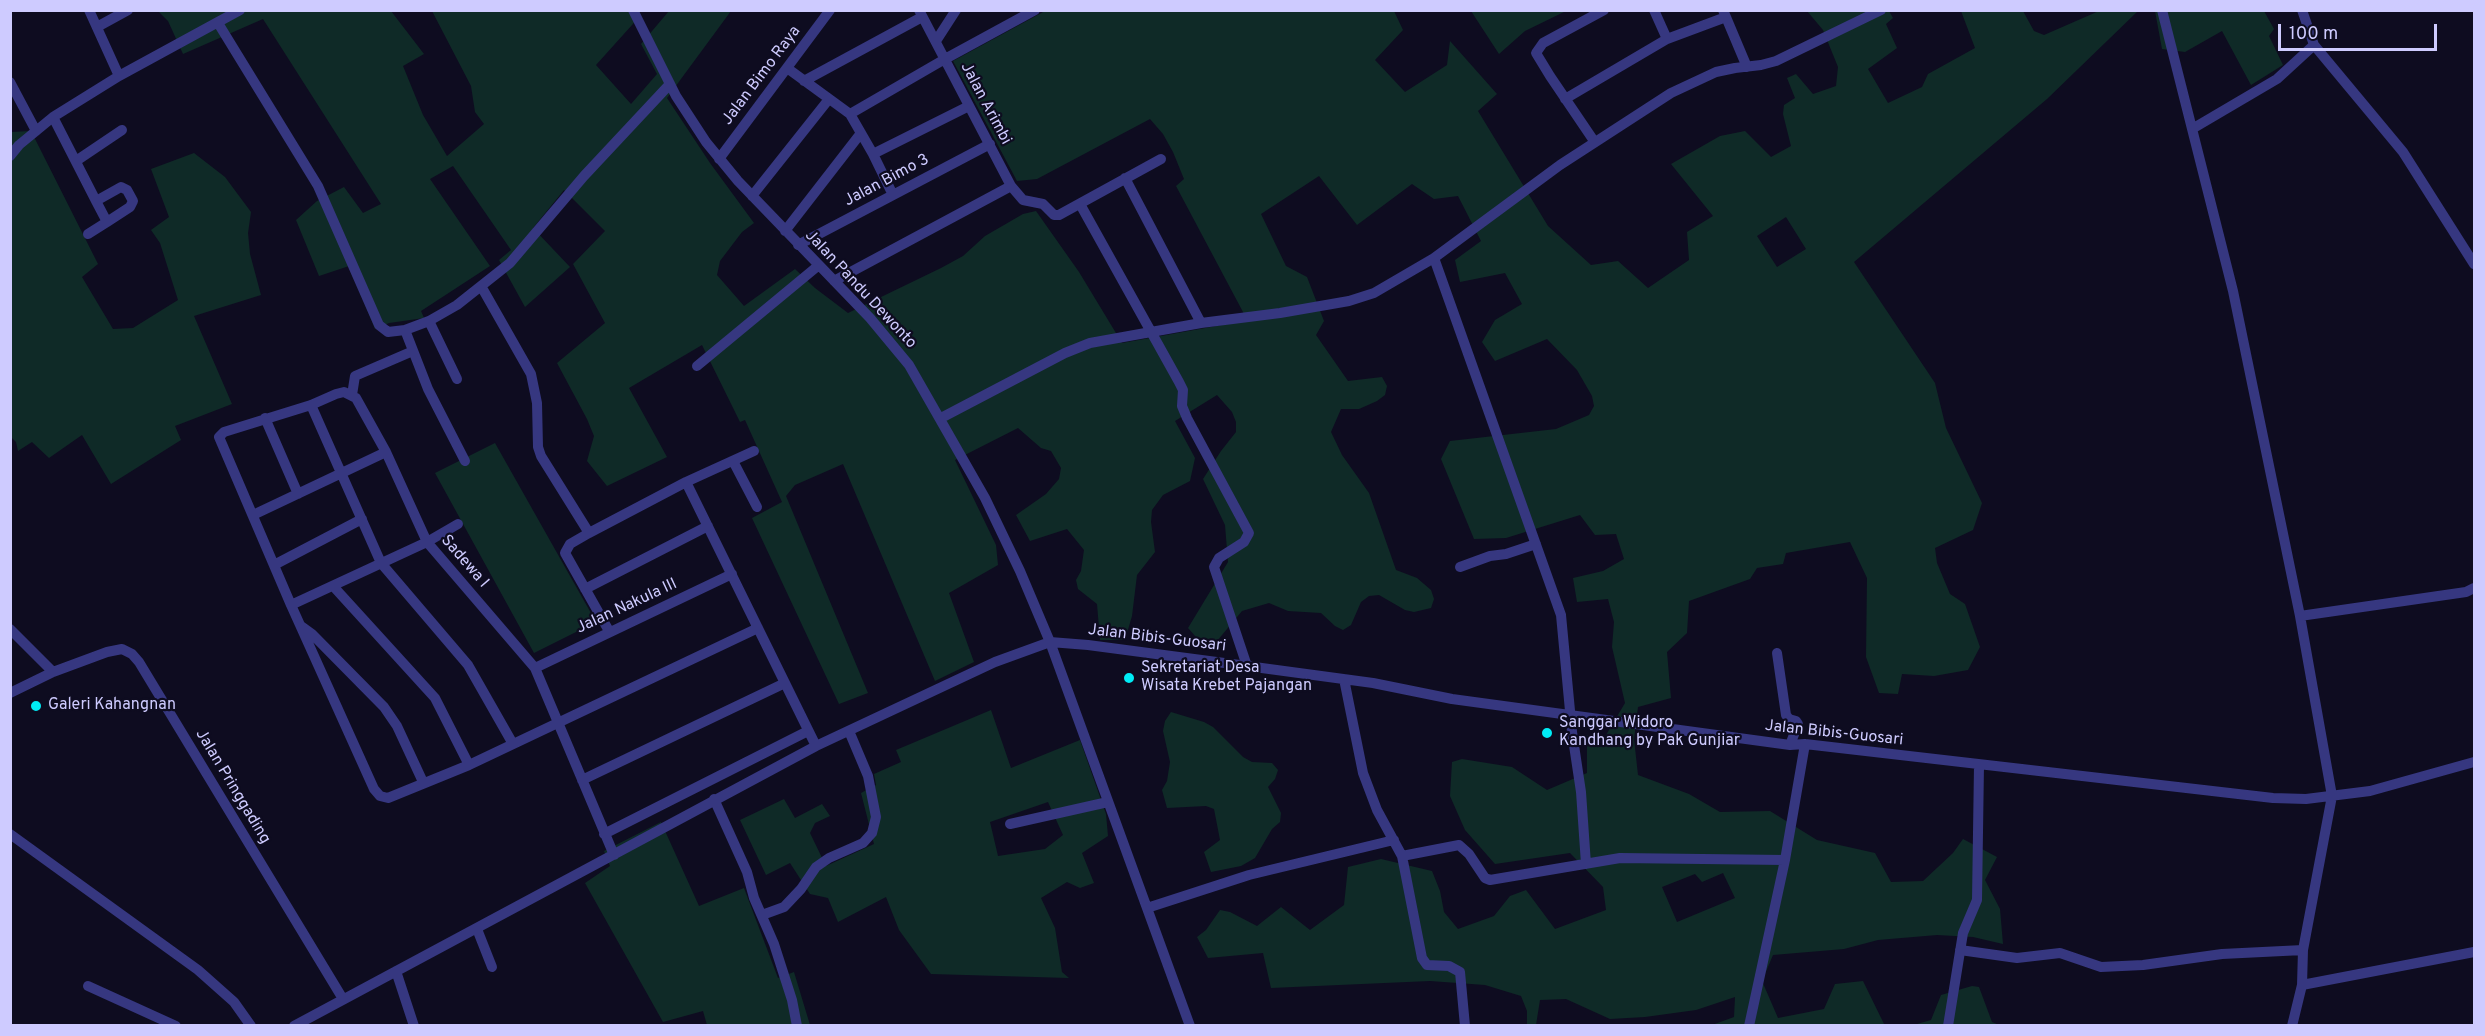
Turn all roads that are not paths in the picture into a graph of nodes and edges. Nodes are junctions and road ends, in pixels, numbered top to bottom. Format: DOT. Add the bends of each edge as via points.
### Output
graph roads {
  1 [pos="88,10"];
  2 [pos="128,10"];
  3 [pos="240,10"];
  4 [pos="633,10"];
  5 [pos="830,10"];
  6 [pos="956,10"];
  7 [pos="1035,10"];
  8 [pos="1604,10"];
  9 [pos="1654,10"];
  10 [pos="1881,10"];
  11 [pos="2162,10"];
  12 [pos="2302,10"];
  13 [pos="920,14"];
  14 [pos="1725,14"];
  15 [pos="218,22"];
  16 [pos="96,27"];
  17 [pos="1667,39"];
  18 [pos="936,41"];
  19 [pos="2314,45"];
  20 [pos="945,59"];
  21 [pos="1747,67"];
  22 [pos="787,68"];
  23 [pos="120,76"];
  24 [pos="804,81"];
  25 [pos="10,82"];
  26 [pos="670,84"];
  27 [pos="829,99"];
  28 [pos="1565,99"];
  29 [pos="969,106"];
  30 [pos="850,114"];
  31 [pos="53,117"];
  32 [pos="2192,129"];
  33 [pos="122,130"];
  34 [pos="36,131"];
  35 [pos="861,133"];
  36 [pos="1594,141"];
  37 [pos="990,144"];
  38 [pos="873,154"];
  39 [pos="10,156"];
  40 [pos="719,159"];
  41 [pos="1161,159"];
  42 [pos="76,161"];
  43 [pos="1125,178"];
  44 [pos="1011,186"];
  45 [pos="893,195"];
  46 [pos="752,196"];
  47 [pos="96,201"];
  48 [pos="1080,204"];
  49 [pos="107,222"];
  50 [pos="785,231"];
  51 [pos="88,234"];
  52 [pos="798,245"];
  53 [pos="1434,258"];
  54 [pos="2475,264"];
  55 [pos="819,265"];
  56 [pos="834,281"];
  57 [pos="481,286"];
  58 [pos="429,321"];
  59 [pos="1201,323"];
  60 [pos="405,330"];
  61 [pos="1150,333"];
  62 [pos="413,351"];
  63 [pos="697,366"];
  64 [pos="457,379"];
  65 [pos="352,395"];
  66 [pos="311,405"];
  67 [pos="265,418"];
  68 [pos="941,418"];
  69 [pos="754,451"];
  70 [pos="386,452"];
  71 [pos="465,461"];
  72 [pos="733,461"];
  73 [pos="341,473"];
  74 [pos="686,482"];
  75 [pos="298,494"];
  76 [pos="757,507"];
  77 [pos="253,515"];
  78 [pos="362,519"];
  79 [pos="458,524"];
  80 [pos="708,526"];
  81 [pos="589,533"];
  82 [pos="427,542"];
  83 [pos="1536,544"];
  84 [pos="381,563"];
  85 [pos="274,564"];
  86 [pos="1460,567"];
  87 [pos="732,574"];
  88 [pos="333,586"];
  89 [pos="2475,588"];
  90 [pos="585,589"];
  91 [pos="291,605"];
  92 [pos="2300,616"];
  93 [pos="301,626"];
  94 [pos="758,628"];
  95 [pos="10,629"];
  96 [pos="609,631"];
  97 [pos="1050,642"];
  98 [pos="1777,653"];
  99 [pos="1248,666"];
  100 [pos="535,668"];
  101 [pos="53,672"];
  102 [pos="1344,679"];
  103 [pos="785,683"];
  104 [pos="10,693"];
  105 [pos="1570,714"];
  106 [pos="559,723"];
  107 [pos="808,731"];
  108 [pos="849,731"];
  109 [pos="513,744"];
  110 [pos="1805,744"];
  111 [pos="1790,745"];
  112 [pos="816,746"];
  113 [pos="2475,762"];
  114 [pos="470,765"];
  115 [pos="1979,765"];
  116 [pos="582,780"];
  117 [pos="423,783"];
  118 [pos="2332,796"];
  119 [pos="714,799"];
  120 [pos="1108,802"];
  121 [pos="638,817"];
  122 [pos="1010,824"];
  123 [pos="10,834"];
  124 [pos="604,834"];
  125 [pos="649,836"];
  126 [pos="1394,840"];
  127 [pos="614,855"];
  128 [pos="1402,856"];
  129 [pos="1785,860"];
  130 [pos="1586,864"];
  131 [pos="1147,908"];
  132 [pos="762,915"];
  133 [pos="477,929"];
  134 [pos="1960,950"];
  135 [pos="2303,950"];
  136 [pos="2475,952"];
  137 [pos="492,967"];
  138 [pos="396,971"];
  139 [pos="2302,985"];
  140 [pos="88,986"];
  141 [pos="343,999"];
  142 [pos="176,1026"];
  143 [pos="251,1026"];
  144 [pos="294,1026"];
  145 [pos="414,1026"];
  146 [pos="797,1026"];
  147 [pos="1190,1026"];
  148 [pos="1466,1026"];
  149 [pos="1749,1026"];
  150 [pos="1948,1026"];
  151 [pos="2292,1026"];
  1 -- 16 [label="street"];
  2 -- 16 [label="street"];
  3 -- 15 [label="street"];
  4 -- 26 [label="street, Jalan Pandu Dewonto"];
  5 -- 22 [label="street, Jalan Bimo Raya"];
  6 -- 18 [label="street"];
  7 -- 20 [label="street"];
  8 -- 28 [label="street" via="1537,49 1537,57"];
  9 -- 17 [label="street"];
  10 -- 21 [label="street" via="1776,61"];
  11 -- 32 [label="street"];
  12 -- 19 [label="street"];
  13 -- 18 [label="street, Jalan Arimbi"];
  13 -- 24 [label="street"];
  14 -- 17 [label="street"];
  14 -- 21 [label="street"];
  15 -- 23 [label="street"];
  15 -- 60 [label="street" via="318,186 380,325 388,332"];
  16 -- 23 [label="street"];
  17 -- 28 [label="street"];
  18 -- 20 [label="street, Jalan Arimbi"];
  19 -- 32 [label="street" via="2277,79"];
  19 -- 54 [label="street" via="2403,152"];
  20 -- 29 [label="street, Jalan Arimbi"];
  20 -- 30 [label="street"];
  21 -- 36 [label="street" via="1716,72 1695,81"];
  22 -- 24 [label="street"];
  22 -- 40 [label="street, Jalan Bimo Raya"];
  23 -- 31 [label="street"];
  24 -- 27 [label="street"];
  25 -- 34 [label="street"];
  26 -- 40 [label="street, Jalan Pandu Dewonto"];
  26 -- 57 [label="street" via="584,176 510,264"];
  27 -- 30 [label="street"];
  27 -- 46 [label="street"];
  28 -- 36 [label="street"];
  29 -- 37 [label="street, Jalan Arimbi"];
  29 -- 38 [label="street"];
  30 -- 35 [label="street"];
  31 -- 34 [label="street"];
  31 -- 42 [label="street"];
  32 -- 92 [label="street" via="2233,291"];
  33 -- 42 [label="street"];
  34 -- 39 [label="street"];
  35 -- 38 [label="street"];
  35 -- 50 [label="street"];
  36 -- 53 [label="street"];
  37 -- 44 [label="street, Jalan Arimbi"];
  37 -- 45 [label="street, Jalan Bimo 3"];
  38 -- 45 [label="street"];
  40 -- 46 [label="street, Jalan Pandu Dewonto"];
  41 -- 43 [label="street"];
  42 -- 47 [label="street"];
  43 -- 48 [label="street"];
  43 -- 59 [label="street"];
  44 -- 48 [label="street" via="1023,200 1043,204 1054,215"];
  44 -- 56 [label="street"];
  45 -- 52 [label="street, Jalan Bimo 3"];
  46 -- 50 [label="street, Jalan Pandu Dewonto"];
  47 -- 49 [label="street"];
  47 -- 49 [label="street" via="118,187 125,188 130,195 130,207"];
  48 -- 61 [label="street"];
  49 -- 51 [label="street"];
  50 -- 52 [label="street, Jalan Pandu Dewonto"];
  52 -- 55 [label="street, Jalan Pandu Dewonto"];
  53 -- 59 [label="street" via="1386,287 1349,301"];
  53 -- 83 [label="street"];
  55 -- 56 [label="street, Jalan Pandu Dewonto"];
  55 -- 63 [label="street"];
  56 -- 68 [label="street, Jalan Pandu Dewonto" via="909,365"];
  57 -- 58 [label="street"];
  57 -- 81 [label="street" via="531,374 541,456"];
  58 -- 60 [label="street"];
  58 -- 64 [label="street"];
  59 -- 61 [label="street"];
  60 -- 62 [label="street"];
  61 -- 68 [label="street" via="1078,347"];
  61 -- 99 [label="street" via="1183,390 1182,406 1187,418 1249,533 1214,567"];
  62 -- 65 [label="street" via="355,376"];
  62 -- 71 [label="street"];
  65 -- 66 [label="street" via="344,392"];
  65 -- 70 [label="street, Sadewa I"];
  66 -- 67 [label="street"];
  66 -- 73 [label="street"];
  67 -- 75 [label="street"];
  67 -- 77 [label="street" via="224,432 219,439"];
  68 -- 97 [label="street, Jalan Pandu Dewonto" via="999,526"];
  69 -- 72 [label="street"];
  70 -- 73 [label="street"];
  70 -- 82 [label="street, Sadewa I"];
  72 -- 74 [label="street"];
  72 -- 76 [label="street"];
  73 -- 75 [label="street"];
  73 -- 78 [label="street"];
  74 -- 80 [label="street"];
  74 -- 81 [label="street"];
  75 -- 77 [label="street"];
  77 -- 85 [label="street"];
  78 -- 84 [label="street"];
  78 -- 85 [label="street"];
  79 -- 82 [label="street"];
  80 -- 87 [label="street"];
  80 -- 90 [label="street"];
  81 -- 90 [label="street" via="566,549"];
  82 -- 84 [label="street"];
  82 -- 100 [label="street, Sadewa I"];
  83 -- 86 [label="street"];
  83 -- 105 [label="street" via="1561,615"];
  84 -- 88 [label="street"];
  84 -- 109 [label="street" via="468,665"];
  85 -- 91 [label="street"];
  87 -- 94 [label="street"];
  87 -- 96 [label="street, Jalan Nakula III"];
  88 -- 91 [label="street"];
  88 -- 114 [label="street" via="435,698"];
  89 -- 92 [label="street"];
  90 -- 96 [label="street"];
  91 -- 93 [label="street"];
  92 -- 118 [label="street"];
  93 -- 117 [label="street" via="384,707"];
  93 -- 117 [label="street" via="377,794 388,798"];
  94 -- 103 [label="street"];
  94 -- 106 [label="street"];
  95 -- 101 [label="street"];
  96 -- 100 [label="street, Jalan Nakula III"];
  97 -- 99 [label="street, Jalan Bibis-Guosari"];
  97 -- 108 [label="street" via="995,662"];
  97 -- 120 [label="street, Jalan Pandu Dewonto"];
  98 -- 111 [label="street" via="1786,715 1798,724"];
  99 -- 102 [label="street, Jalan Bibis-Guosari"];
  100 -- 106 [label="street, Sadewa I"];
  101 -- 104 [label="street"];
  101 -- 141 [label="street, Jalan Pringgading" via="107,652 122,650 132,654"];
  102 -- 105 [label="street, Jalan Bibis-Guosari" via="1452,699"];
  102 -- 126 [label="street" via="1364,773 1377,810"];
  103 -- 107 [label="street"];
  103 -- 116 [label="street"];
  105 -- 111 [label="street, Jalan Bibis-Guosari"];
  105 -- 130 [label="street"];
  106 -- 109 [label="street"];
  106 -- 116 [label="street, Sadewa I"];
  107 -- 112 [label="street"];
  107 -- 121 [label="street"];
  108 -- 112 [label="street"];
  108 -- 132 [label="street" via="868,776 876,817 872,833 863,843 816,867 784,907"];
  109 -- 114 [label="street"];
  110 -- 111 [label="street, Jalan Bibis-Guosari"];
  110 -- 115 [label="street, Jalan Bibis-Guosari"];
  110 -- 129 [label="street"];
  112 -- 119 [label="street"];
  113 -- 118 [label="street, Jalan Bibis-Guosari" via="2370,791"];
  114 -- 117 [label="street"];
  115 -- 118 [label="street, Jalan Bibis-Guosari" via="2273,798"];
  115 -- 134 [label="street" via="1977,900"];
  116 -- 124 [label="street, Sadewa I"];
  118 -- 135 [label="street"];
  119 -- 125 [label="street"];
  119 -- 132 [label="street"];
  120 -- 122 [label="street"];
  120 -- 131 [label="street, Jalan Pandu Dewonto"];
  121 -- 124 [label="street"];
  121 -- 125 [label="street"];
  123 -- 143 [label="street" via="198,970 234,1002"];
  124 -- 127 [label="street, Sadewa I"];
  125 -- 127 [label="street"];
  126 -- 128 [label="street"];
  126 -- 131 [label="street" via="1249,875"];
  127 -- 133 [label="street"];
  128 -- 130 [label="street" via="1459,846 1490,880"];
  128 -- 148 [label="street" via="1424,963 1449,966 1460,972"];
  129 -- 130 [label="street" via="1620,858"];
  129 -- 149 [label="street"];
  131 -- 147 [label="street, Jalan Pandu Dewonto"];
  132 -- 146 [label="street" via="783,969"];
  133 -- 137 [label="street"];
  133 -- 138 [label="street"];
  134 -- 135 [label="street" via="2017,958 2060,953 2101,967"];
  134 -- 150 [label="street"];
  135 -- 139 [label="street"];
  136 -- 139 [label="street"];
  138 -- 141 [label="street"];
  138 -- 145 [label="street"];
  139 -- 151 [label="street"];
  140 -- 142 [label="street"];
  141 -- 144 [label="street"];
}
